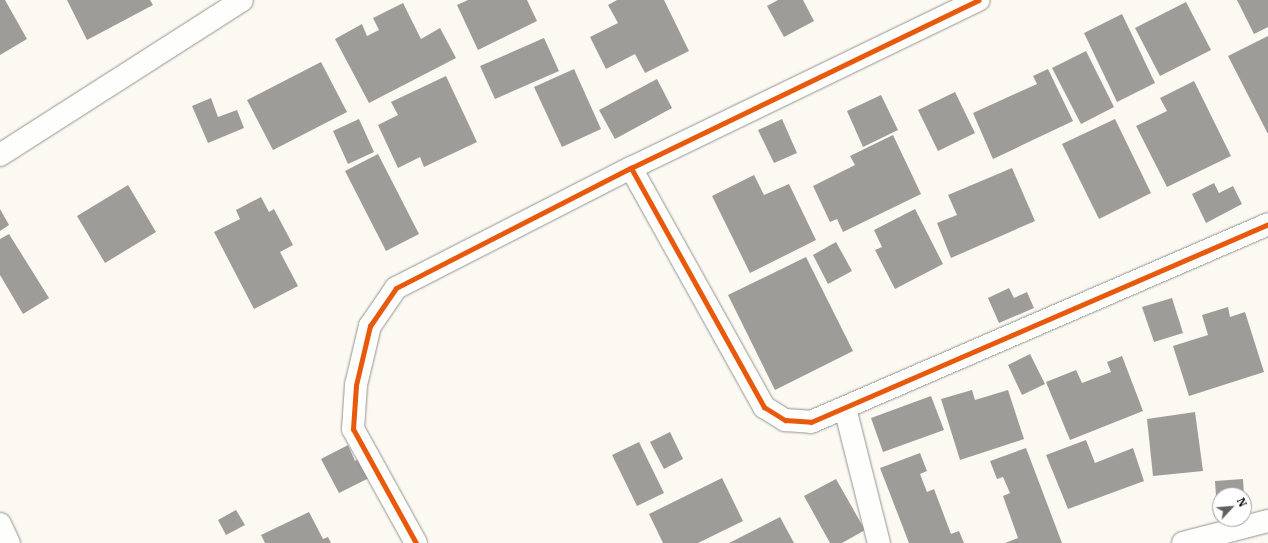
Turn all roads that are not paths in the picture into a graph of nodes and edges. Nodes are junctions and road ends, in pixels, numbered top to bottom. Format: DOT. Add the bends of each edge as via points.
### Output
graph roads {
  1 [pos="242,0"];
  2 [pos="979,0"];
  3 [pos="0,155"];
  4 [pos="631,168"];
  5 [pos="1268,224"];
  6 [pos="845,408"];
  7 [pos="1268,521"];
  8 [pos="0,524"];
  9 [pos="9,543"];
  10 [pos="416,543"];
  11 [pos="879,543"];
  12 [pos="1183,543"];
  1 -- 3 [label="street"];
  2 -- 4 [label="street"];
  4 -- 6 [label="street" via="764,407 786,420 811,422"];
  4 -- 10 [label="street" via="396,288 370,326 356,385 354,429"];
  5 -- 6 [label="street"];
  6 -- 11 [label="street"];
  7 -- 12 [label="street"];
  8 -- 9 [label="street"];
}
